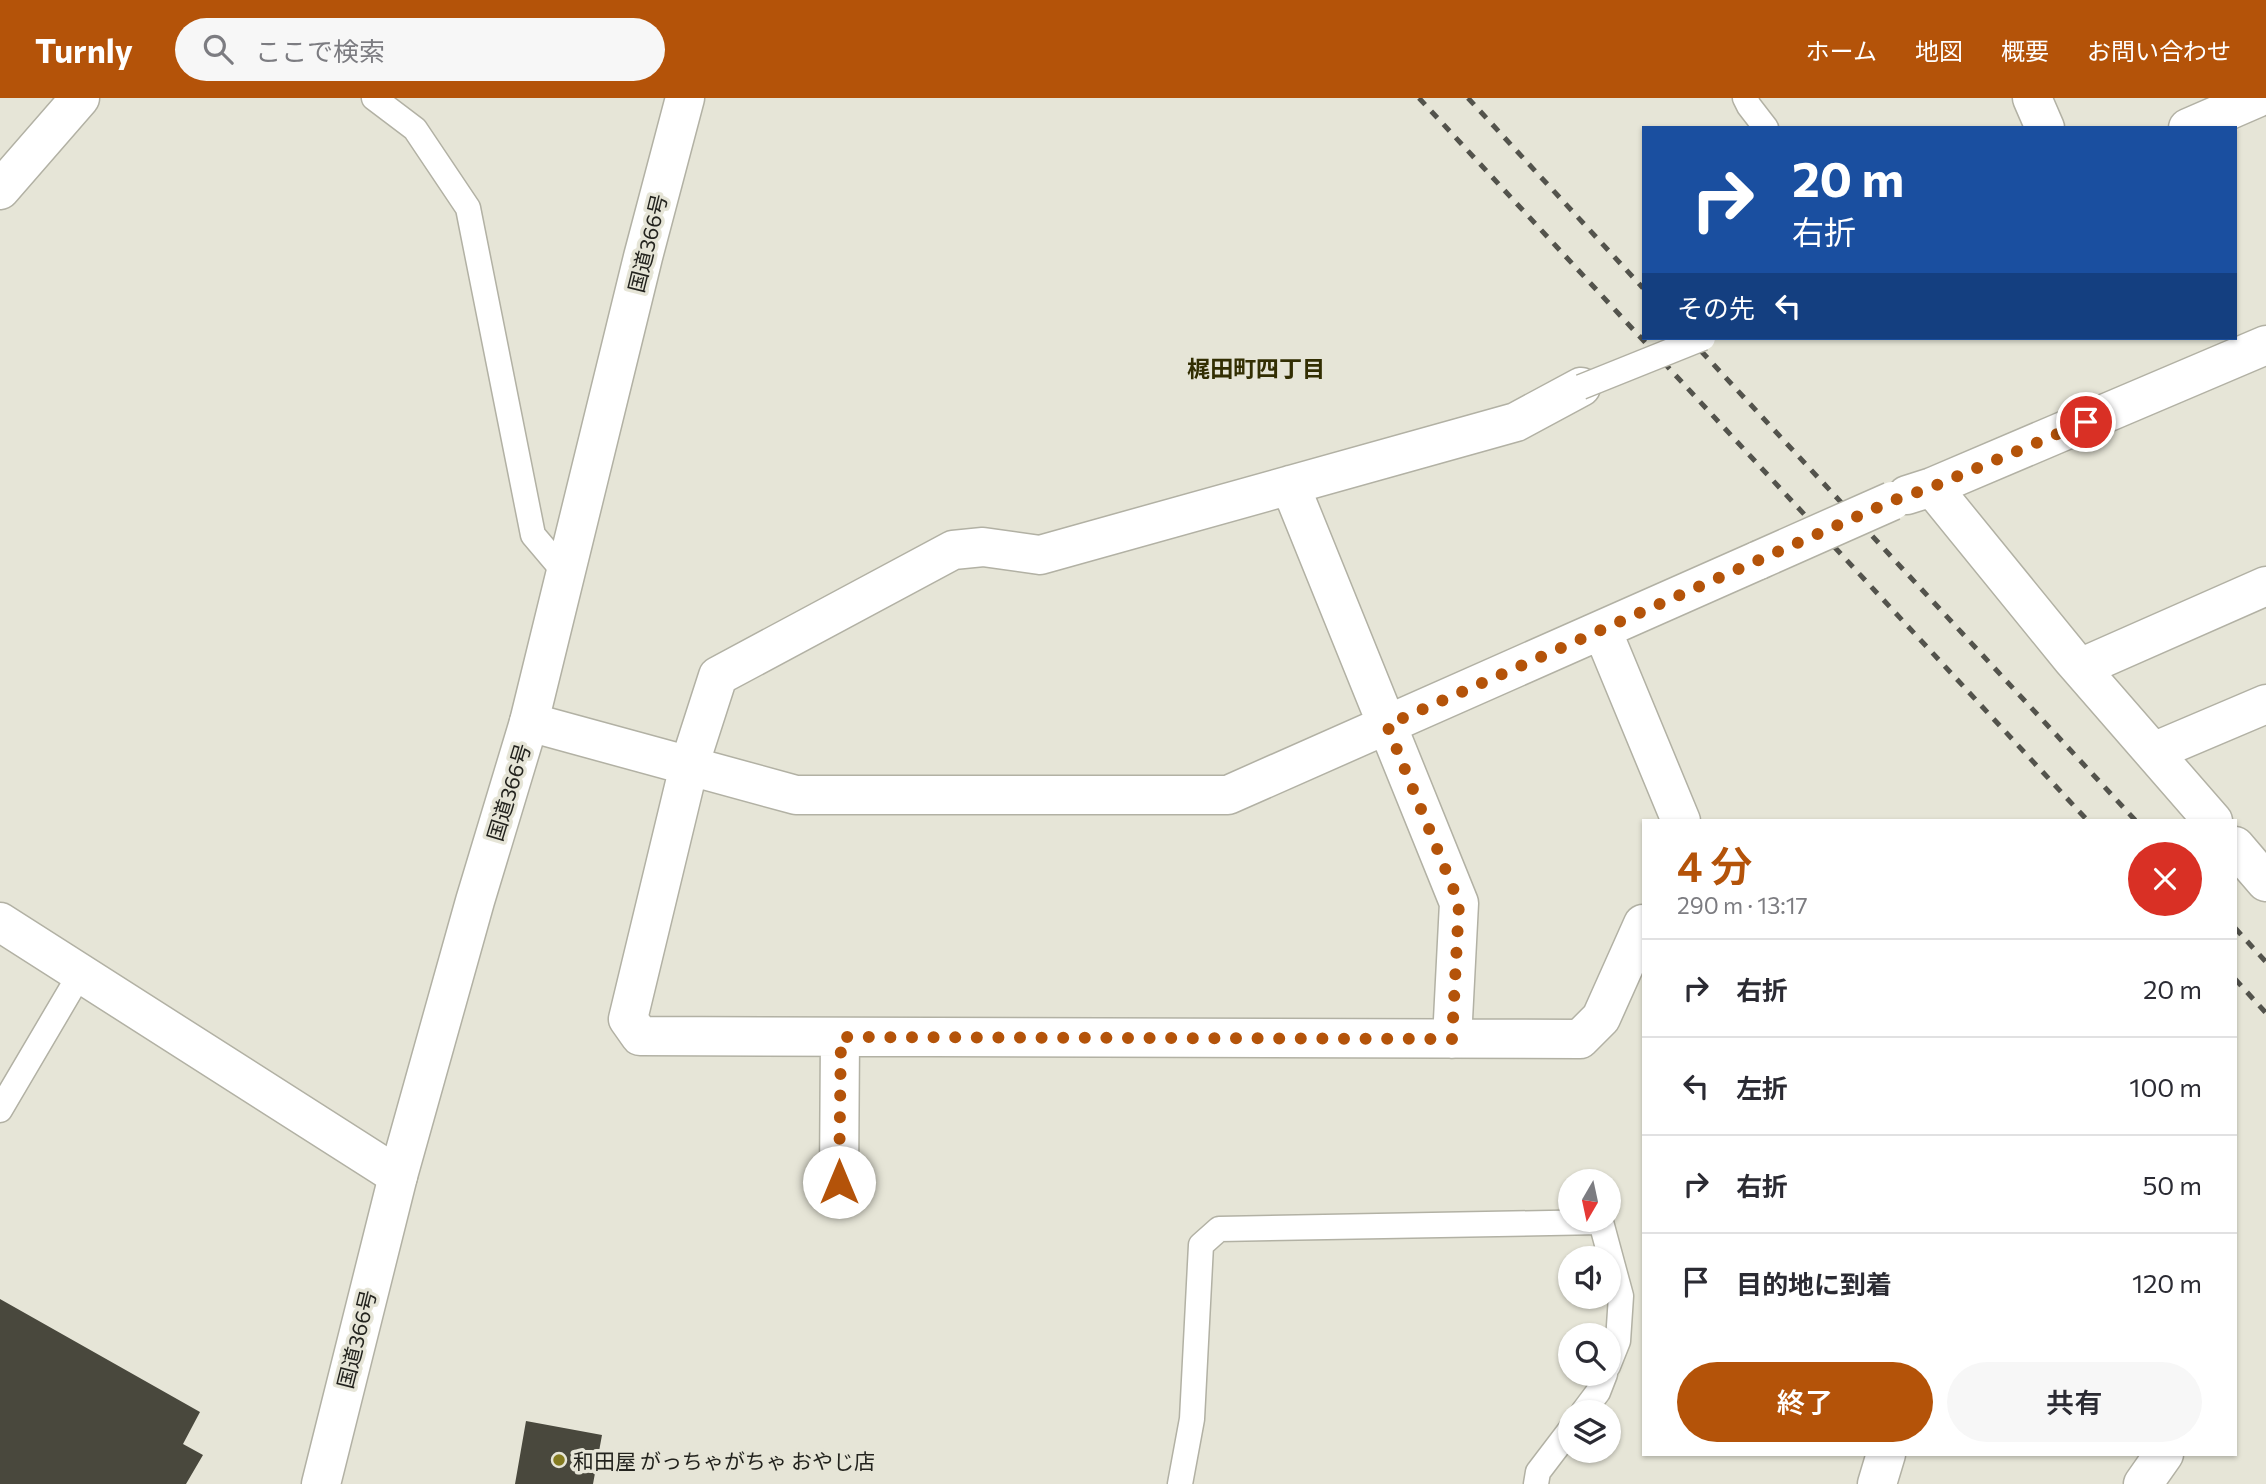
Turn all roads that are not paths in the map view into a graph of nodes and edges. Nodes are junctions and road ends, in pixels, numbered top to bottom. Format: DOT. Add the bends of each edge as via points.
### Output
graph roads {
  1 [pos="80,98"];
  2 [pos="374,98"];
  3 [pos="685,98"];
  4 [pos="1745,98"];
  5 [pos="2032,98"];
  6 [pos="2257,98"];
  7 [pos="1764,126"];
  8 [pos="2044,126"];
  9 [pos="2193,126"];
  10 [pos="4,177"];
  11 [pos="1698,340"];
  12 [pos="2266,345"];
  13 [pos="1581,387"];
  14 [pos="1290,485"];
  15 [pos="1932,487"];
  16 [pos="566,574"];
  17 [pos="2266,586"];
  18 [pos="1602,630"];
  19 [pos="2080,668"];
  20 [pos="2266,704"];
  21 [pos="529,722"];
  22 [pos="1387,725"];
  23 [pos="2153,752"];
  24 [pos="689,766"];
  25 [pos="1680,819"];
  26 [pos="2211,819"];
  27 [pos="2237,848"];
  28 [pos="2266,882"];
  29 [pos="0,922"];
  30 [pos="1642,926"];
  31 [pos="80,975"];
  32 [pos="841,1037"];
  33 [pos="1452,1039"];
  34 [pos="0,1110"];
  35 [pos="398,1176"];
  36 [pos="839,1182"];
  37 [pos="1619,1323"];
  38 [pos="1558,1446"];
  39 [pos="1885,1456"];
  40 [pos="2163,1456"];
  41 [pos="321,1484"];
  42 [pos="1180,1484"];
  43 [pos="1536,1484"];
  44 [pos="1877,1484"];
  45 [pos="2143,1484"];
  1 -- 10 [label="main road"];
  2 -- 16 [label="lane" via="415,128 468,208 533,535"];
  3 -- 16 [label="main road, 国道366号"];
  4 -- 7 [label="lane"];
  5 -- 8 [label="main road"];
  6 -- 9 [label="main road"];
  11 -- 13 [label="lane, bridge"];
  12 -- 15 [label="main road"];
  13 -- 14 [label="main road" via="1516,422"];
  14 -- 22 [label="main road"];
  14 -- 24 [label="main road" via="1040,555 983,547 953,550 718,677"];
  15 -- 18 [label="main road, bridge"];
  15 -- 19 [label="main road"];
  16 -- 21 [label="main road, 国道366号"];
  17 -- 19 [label="main road"];
  18 -- 22 [label="main road"];
  18 -- 25 [label="main road"];
  19 -- 23 [label="main road"];
  20 -- 23 [label="main road"];
  21 -- 24 [label="main road"];
  21 -- 35 [label="main road, 国道366号"];
  22 -- 24 [label="main road" via="1228,795 796,795"];
  22 -- 33 [label="main road" via="1459,903"];
  23 -- 26 [label="main road"];
  24 -- 32 [label="main road" via="628,1019 640,1036"];
  27 -- 28 [label="main road"];
  29 -- 31 [label="main road"];
  30 -- 33 [label="main road" via="1601,1018 1580,1039"];
  31 -- 34 [label="lane"];
  31 -- 35 [label="main road"];
  32 -- 33 [label="main road"];
  32 -- 36 [label="main road"];
  35 -- 41 [label="main road, 国道366号"];
  37 -- 42 [label="lane" via="1621,1296 1601,1222 1219,1229 1202,1245 1192,1419"];
  38 -- 43 [label="lane" via="1538,1472"];
  39 -- 44 [label="main road"];
  40 -- 45 [label="main road"];
}
